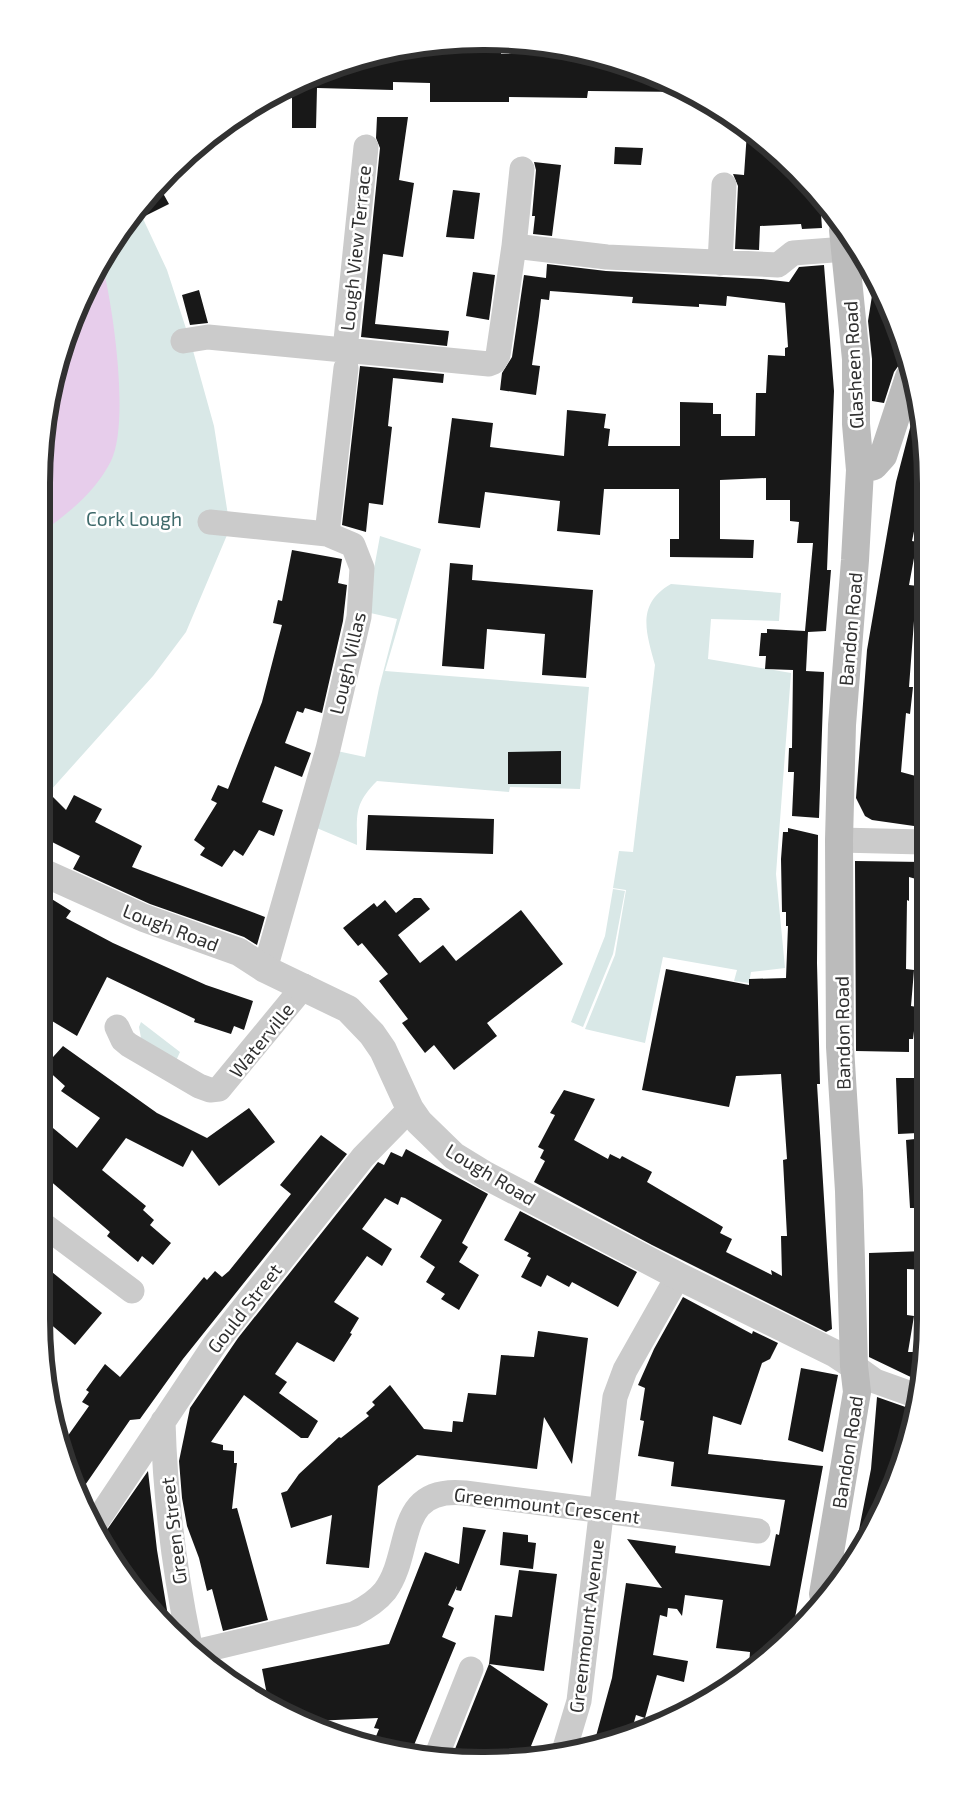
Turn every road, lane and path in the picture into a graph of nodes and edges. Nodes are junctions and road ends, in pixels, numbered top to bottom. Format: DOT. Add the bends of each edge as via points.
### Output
graph roads {
  1 [pos="366,147"];
  2 [pos="522,169"];
  3 [pos="724,186"];
  4 [pos="842,240"];
  5 [pos="844,244"];
  6 [pos="514,246"];
  7 [pos="720,263"];
  8 [pos="183,342"];
  9 [pos="346,359"];
  10 [pos="906,386"];
  11 [pos="860,470"];
  12 [pos="210,522"];
  13 [pos="326,534"];
  14 [pos="839,840"];
  15 [pos="917,842"];
  16 [pos="50,876"];
  17 [pos="265,969"];
  18 [pos="304,986"];
  19 [pos="117,1027"];
  20 [pos="410,1109"];
  21 [pos="50,1230"];
  22 [pos="678,1276"];
  23 [pos="132,1291"];
  24 [pos="854,1366"];
  25 [pos="910,1394"];
  26 [pos="164,1421"];
  27 [pos="600,1510"];
  28 [pos="99,1518"];
  29 [pos="758,1531"];
  30 [pos="825,1585"];
  31 [pos="188,1635"];
  32 [pos="204,1649"];
  33 [pos="471,1669"];
  34 [pos="566,1744"];
  35 [pos="439,1749"];
  1 -- 9 [label="street, Lough View Terrace"];
  2 -- 6 [label="street"];
  3 -- 7 [label="street"];
  4 -- 7 [label="street" via="793,253 778,265"];
  5 -- 11 [label="main road, Glasheen Road" via="856,359"];
  6 -- 7 [label="street" via="607,257"];
  6 -- 9 [label="street" via="498,355 494,362 483,365"];
  8 -- 9 [label="street" via="208,337"];
  9 -- 13 [label="street"];
  10 -- 11 [label="main road" via="883,456 874,466"];
  11 -- 14 [label="main road, Bandon Road" via="842,725"];
  12 -- 13 [label="street, Lough Villas"];
  13 -- 17 [label="street, Lough Villas" via="353,545 362,568 359,617 328,749"];
  14 -- 15 [label="street"];
  14 -- 24 [label="main road, Bandon Road" via="840,1047 850,1191"];
  16 -- 17 [label="street, Lough Road" via="144,918 239,952"];
  17 -- 18 [label="street, Lough Road"];
  18 -- 19 [label="street, Waterville" via="219,1089 199,1086 135,1050 123,1040"];
  18 -- 20 [label="street, Lough Road" via="348,1009 361,1021 383,1050"];
  20 -- 22 [label="street, Lough Road" via="440,1144 485,1175"];
  20 -- 26 [label="street, Gould Street" via="363,1156 215,1344"];
  21 -- 23 [label="street"];
  22 -- 24 [label="street, Lough Road"];
  22 -- 27 [label="street, Greenmount Avenue" via="619,1384"];
  24 -- 25 [label="street" via="875,1381"];
  24 -- 30 [label="main road, Bandon Road" via="857,1392"];
  26 -- 28 [label="street, Gould Street"];
  26 -- 31 [label="street, Green Street" via="165,1468 174,1555"];
  27 -- 29 [label="street, Greenmount Crescent"];
  27 -- 32 [label="street, Greenmount Crescent" via="465,1493 437,1494 416,1509 409,1521 390,1583 366,1608 354,1614"];
  27 -- 34 [label="street, Greenmount Avenue" via="579,1701"];
  33 -- 35 [label="street"];
}
